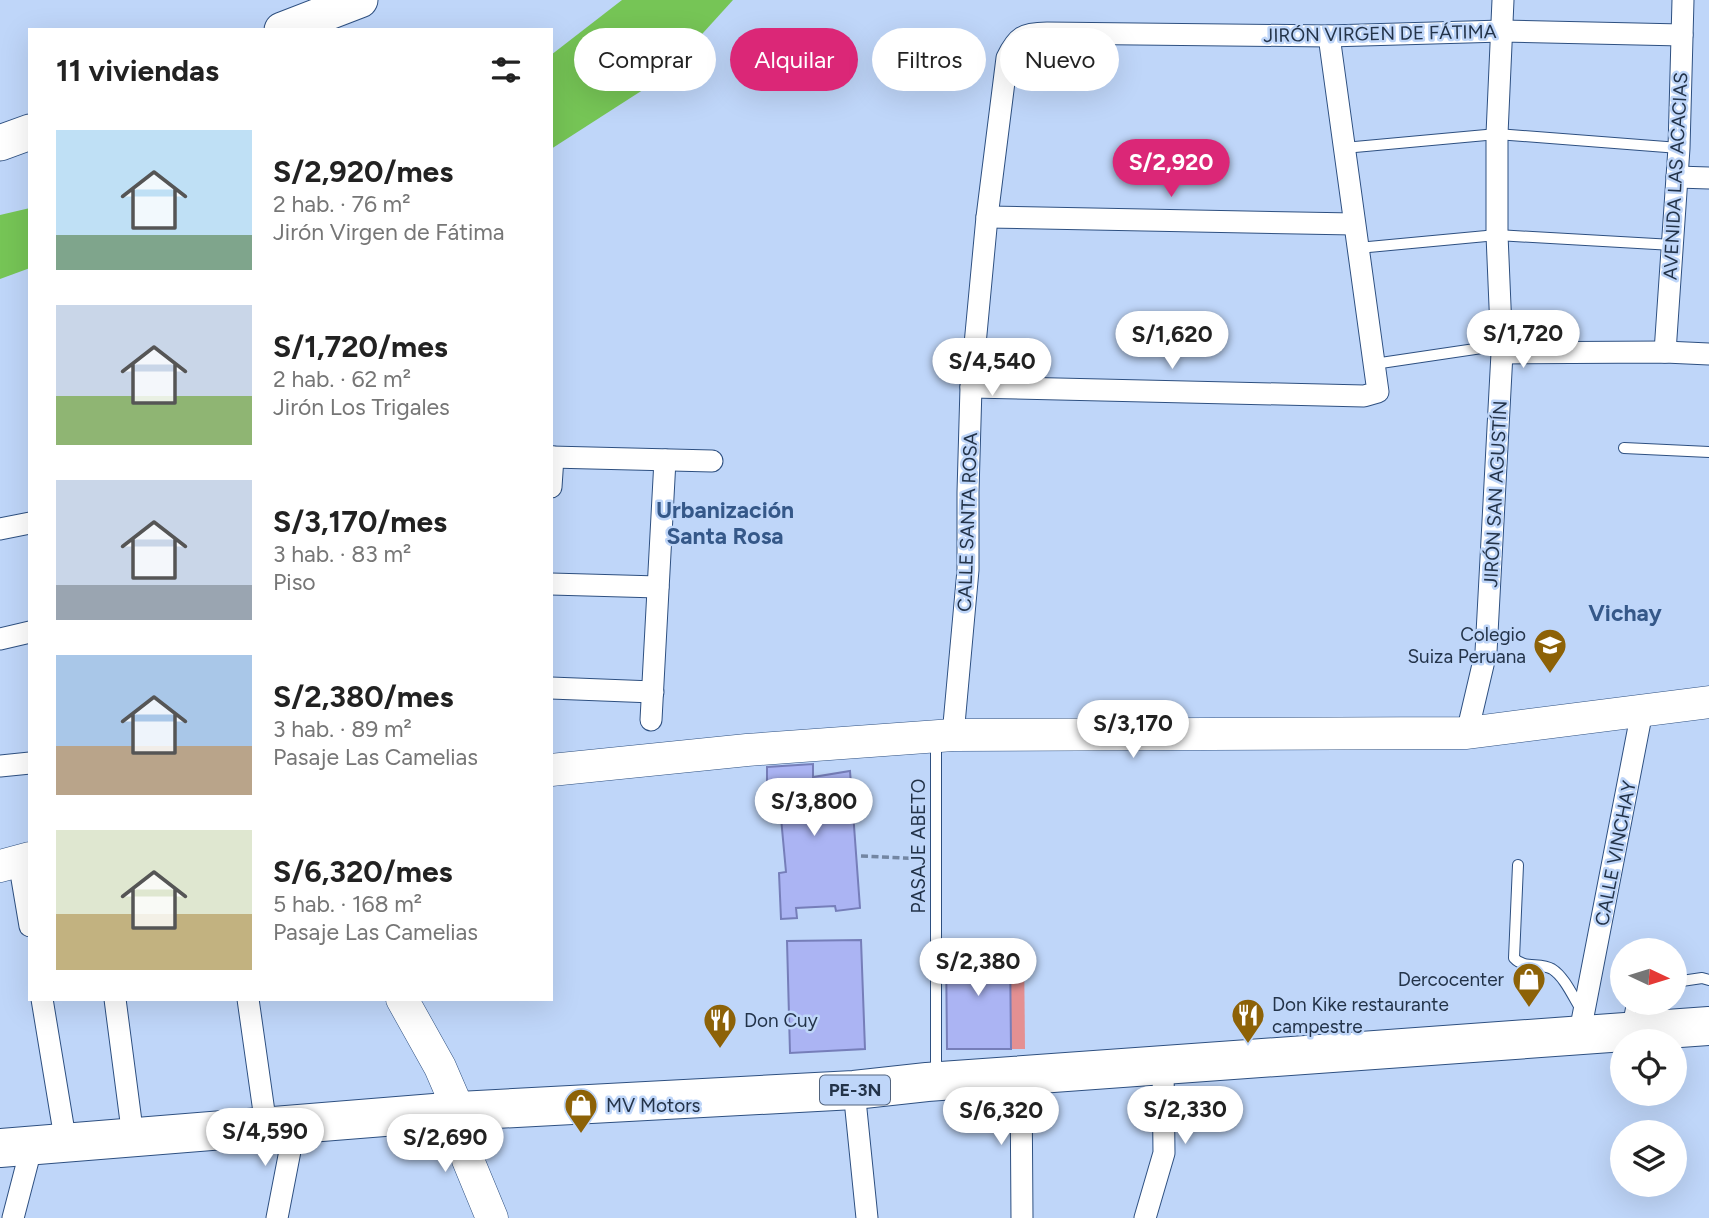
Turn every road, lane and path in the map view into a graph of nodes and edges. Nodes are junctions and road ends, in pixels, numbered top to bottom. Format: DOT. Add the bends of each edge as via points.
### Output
graph roads {
  1 [pos="360,0"];
  2 [pos="1503,0"];
  3 [pos="1683,0"];
  4 [pos="287,28"];
  5 [pos="1502,31"];
  6 [pos="1119,34"];
  7 [pos="1682,35"];
  8 [pos="1329,36"];
  9 [pos="1003,91"];
  10 [pos="28,133"];
  11 [pos="1497,134"];
  12 [pos="0,143"];
  13 [pos="1344,148"];
  14 [pos="1679,148"];
  15 [pos="1677,177"];
  16 [pos="1709,178"];
  17 [pos="987,217"];
  18 [pos="1354,224"];
  19 [pos="1497,235"];
  20 [pos="1673,245"];
  21 [pos="1358,248"];
  22 [pos="1502,349"];
  23 [pos="1665,352"];
  24 [pos="1709,354"];
  25 [pos="1374,364"];
  26 [pos="971,387"];
  27 [pos="1624,449"];
  28 [pos="1709,452"];
  29 [pos="553,457"];
  30 [pos="665,460"];
  31 [pos="712,461"];
  32 [pos="28,523"];
  33 [pos="0,529"];
  34 [pos="553,584"];
  35 [pos="658,587"];
  36 [pos="28,632"];
  37 [pos="0,639"];
  38 [pos="553,688"];
  39 [pos="653,692"];
  40 [pos="1709,702"];
  41 [pos="1642,711"];
  42 [pos="651,720"];
  43 [pos="1467,733"];
  44 [pos="944,735"];
  45 [pos="28,763"];
  46 [pos="0,766"];
  47 [pos="553,770"];
  48 [pos="861,856"];
  49 [pos="936,860"];
  50 [pos="16,862"];
  51 [pos="1518,865"];
  52 [pos="28,917"];
  53 [pos="1687,980"];
  54 [pos="1709,980"];
  55 [pos="42,1001"];
  56 [pos="115,1001"];
  57 [pos="249,1001"];
  58 [pos="403,1001"];
  59 [pos="1630,1018"];
  60 [pos="1581,1025"];
  61 [pos="1709,1026"];
  62 [pos="1163,1066"];
  63 [pos="1021,1076"];
  64 [pos="936,1082"];
  65 [pos="854,1090"];
  66 [pos="459,1111"];
  67 [pos="280,1126"];
  68 [pos="133,1137"];
  69 [pos="33,1145"];
  70 [pos="13,1218"];
  71 [pos="277,1218"];
  72 [pos="492,1218"];
  73 [pos="867,1218"];
  74 [pos="1022,1218"];
  75 [pos="1145,1218"];
  1 -- 4 [label="main road"];
  2 -- 5 [label="street, JIRÓN SAN AGUSTÍN"];
  3 -- 7 [label="street, AVENIDA LAS ACACIAS"];
  5 -- 7 [label="street, JIRÓN VIRGEN DE FÁTIMA"];
  5 -- 8 [label="street, JIRÓN VIRGEN DE FÁTIMA"];
  5 -- 11 [label="street, JIRÓN SAN AGUSTÍN"];
  6 -- 8 [label="street, JIRÓN VIRGEN DE FÁTIMA"];
  7 -- 14 [label="street, AVENIDA LAS ACACIAS"];
  8 -- 13 [label="street"];
  9 -- 17 [label="street, CALLE SANTA ROSA"];
  10 -- 12 [label="main road"];
  11 -- 13 [label="lane"];
  11 -- 14 [label="lane"];
  11 -- 19 [label="street, JIRÓN SAN AGUSTÍN"];
  13 -- 18 [label="street"];
  14 -- 15 [label="street, AVENIDA LAS ACACIAS"];
  15 -- 16 [label="street"];
  15 -- 20 [label="street, AVENIDA LAS ACACIAS"];
  17 -- 18 [label="street"];
  17 -- 26 [label="street, CALLE SANTA ROSA"];
  18 -- 21 [label="street"];
  19 -- 20 [label="lane"];
  19 -- 21 [label="lane"];
  19 -- 22 [label="street, JIRÓN SAN AGUSTÍN"];
  20 -- 23 [label="street, AVENIDA LAS ACACIAS"];
  21 -- 25 [label="street"];
  22 -- 23 [label="street"];
  22 -- 25 [label="lane"];
  22 -- 43 [label="street, JIRÓN SAN AGUSTÍN" via="1486,652"];
  23 -- 24 [label="street"];
  25 -- 26 [label="street" via="1378,392 1364,396"];
  26 -- 44 [label="street, CALLE SANTA ROSA" via="968,570"];
  27 -- 28 [label="lane"];
  29 -- 30 [label="street"];
  30 -- 31 [label="street"];
  30 -- 35 [label="street"];
  32 -- 33 [label="street"];
  34 -- 35 [label="street"];
  35 -- 39 [label="street"];
  36 -- 37 [label="street"];
  38 -- 39 [label="street"];
  39 -- 42 [label="street"];
  40 -- 41 [label="main road"];
  41 -- 43 [label="main road"];
  41 -- 60 [label="street, CALLE VINCHAY"];
  43 -- 44 [label="main road"];
  44 -- 47 [label="main road"];
  44 -- 49 [label="lane, PASAJE ABETO"];
  45 -- 46 [label="street"];
  48 -- 49 [label="path"];
  49 -- 64 [label="lane, PASAJE ABETO"];
  50 -- 52 [label="street"];
  51 -- 60 [label="lane" via="1514,958 1554,971"];
  53 -- 54 [label="lane"];
  55 -- 69 [label="street"];
  56 -- 68 [label="street"];
  57 -- 67 [label="street"];
  58 -- 66 [label="main road"];
  59 -- 60 [label="highway, PE-3N"];
  59 -- 61 [label="highway, PE-3N"];
  60 -- 62 [label="highway, PE-3N"];
  62 -- 63 [label="highway, PE-3N"];
  62 -- 75 [label="street" via="1164,1153"];
  63 -- 64 [label="highway, PE-3N"];
  63 -- 74 [label="street"];
  64 -- 65 [label="highway, PE-3N"];
  65 -- 66 [label="highway, PE-3N"];
  65 -- 73 [label="street"];
  66 -- 67 [label="highway, PE-3N"];
  66 -- 72 [label="main road" via="468,1160"];
  67 -- 68 [label="highway, PE-3N"];
  67 -- 71 [label="street"];
  68 -- 69 [label="highway, PE-3N"];
  69 -- 70 [label="street"];
}
